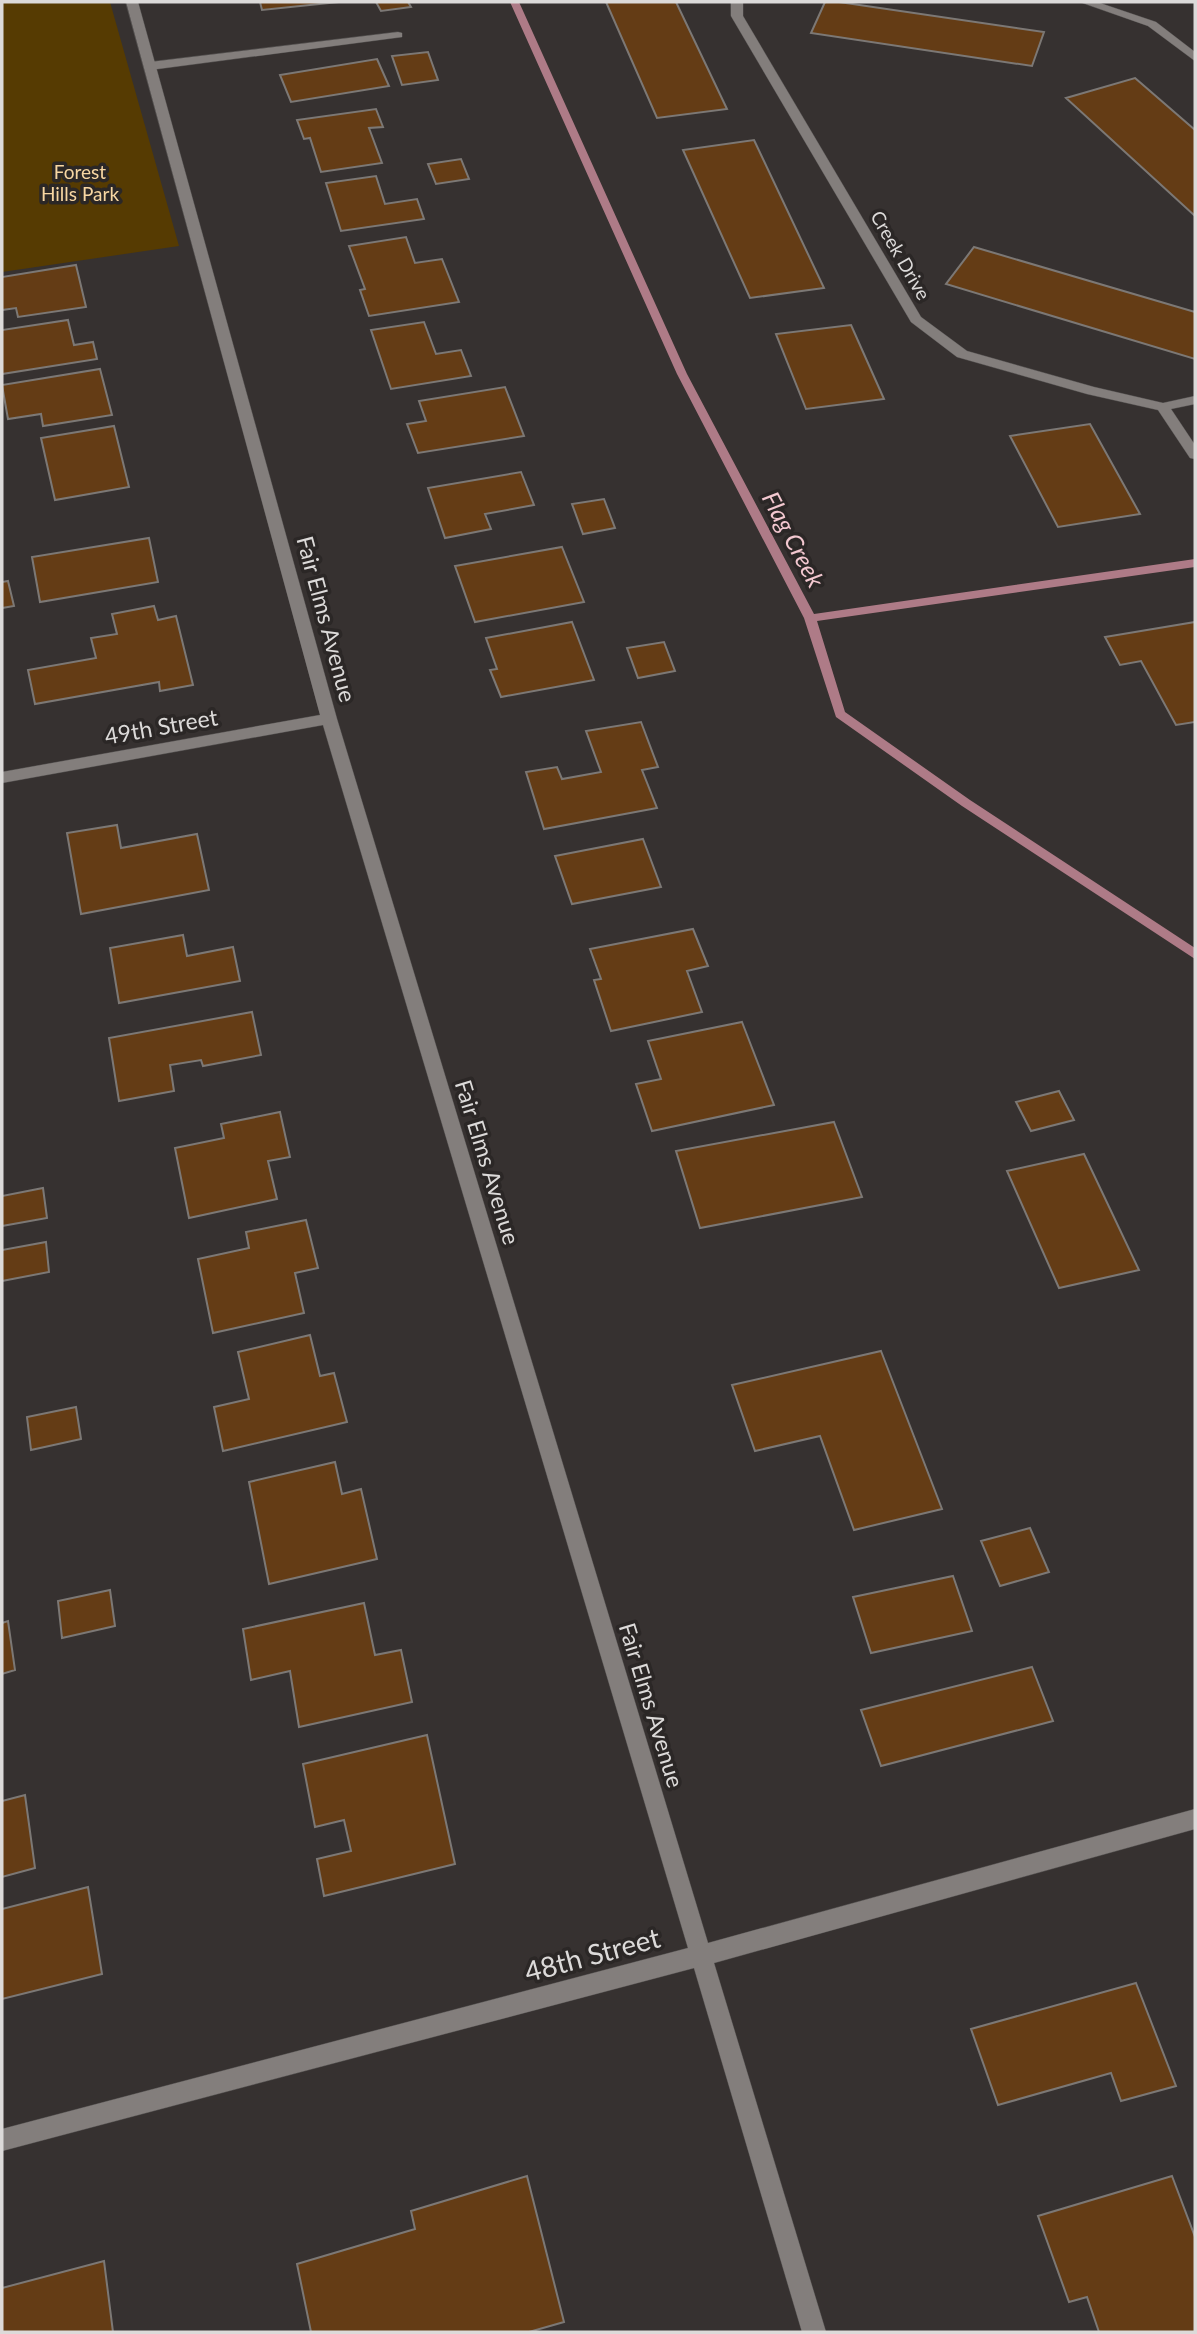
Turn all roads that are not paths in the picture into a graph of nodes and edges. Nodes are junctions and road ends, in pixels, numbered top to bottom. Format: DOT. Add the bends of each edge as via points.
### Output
graph roads {
  1 [pos="132,2"];
  2 [pos="737,2"];
  3 [pos="1086,2"];
  4 [pos="398,35"];
  5 [pos="1195,58"];
  6 [pos="150,66"];
  7 [pos="1195,400"];
  8 [pos="1163,407"];
  9 [pos="1195,455"];
  10 [pos="329,719"];
  11 [pos="2,778"];
  12 [pos="1195,1819"];
  13 [pos="702,1955"];
  14 [pos="2,2140"];
  15 [pos="814,2332"];
  1 -- 6 [label="street, Fair Elms Avenue"];
  2 -- 8 [label="street, Creek Drive" via="737,16 916,319 962,354"];
  3 -- 5 [label="street" via="1152,24"];
  4 -- 6 [label="street"];
  6 -- 10 [label="street, Fair Elms Avenue"];
  7 -- 8 [label="street"];
  8 -- 9 [label="street"];
  10 -- 11 [label="street, 49th Street"];
  10 -- 13 [label="street, Fair Elms Avenue"];
  12 -- 13 [label="street, 48th Street"];
  13 -- 14 [label="street, 48th Street"];
  13 -- 15 [label="street, Fair Elms Avenue"];
}
